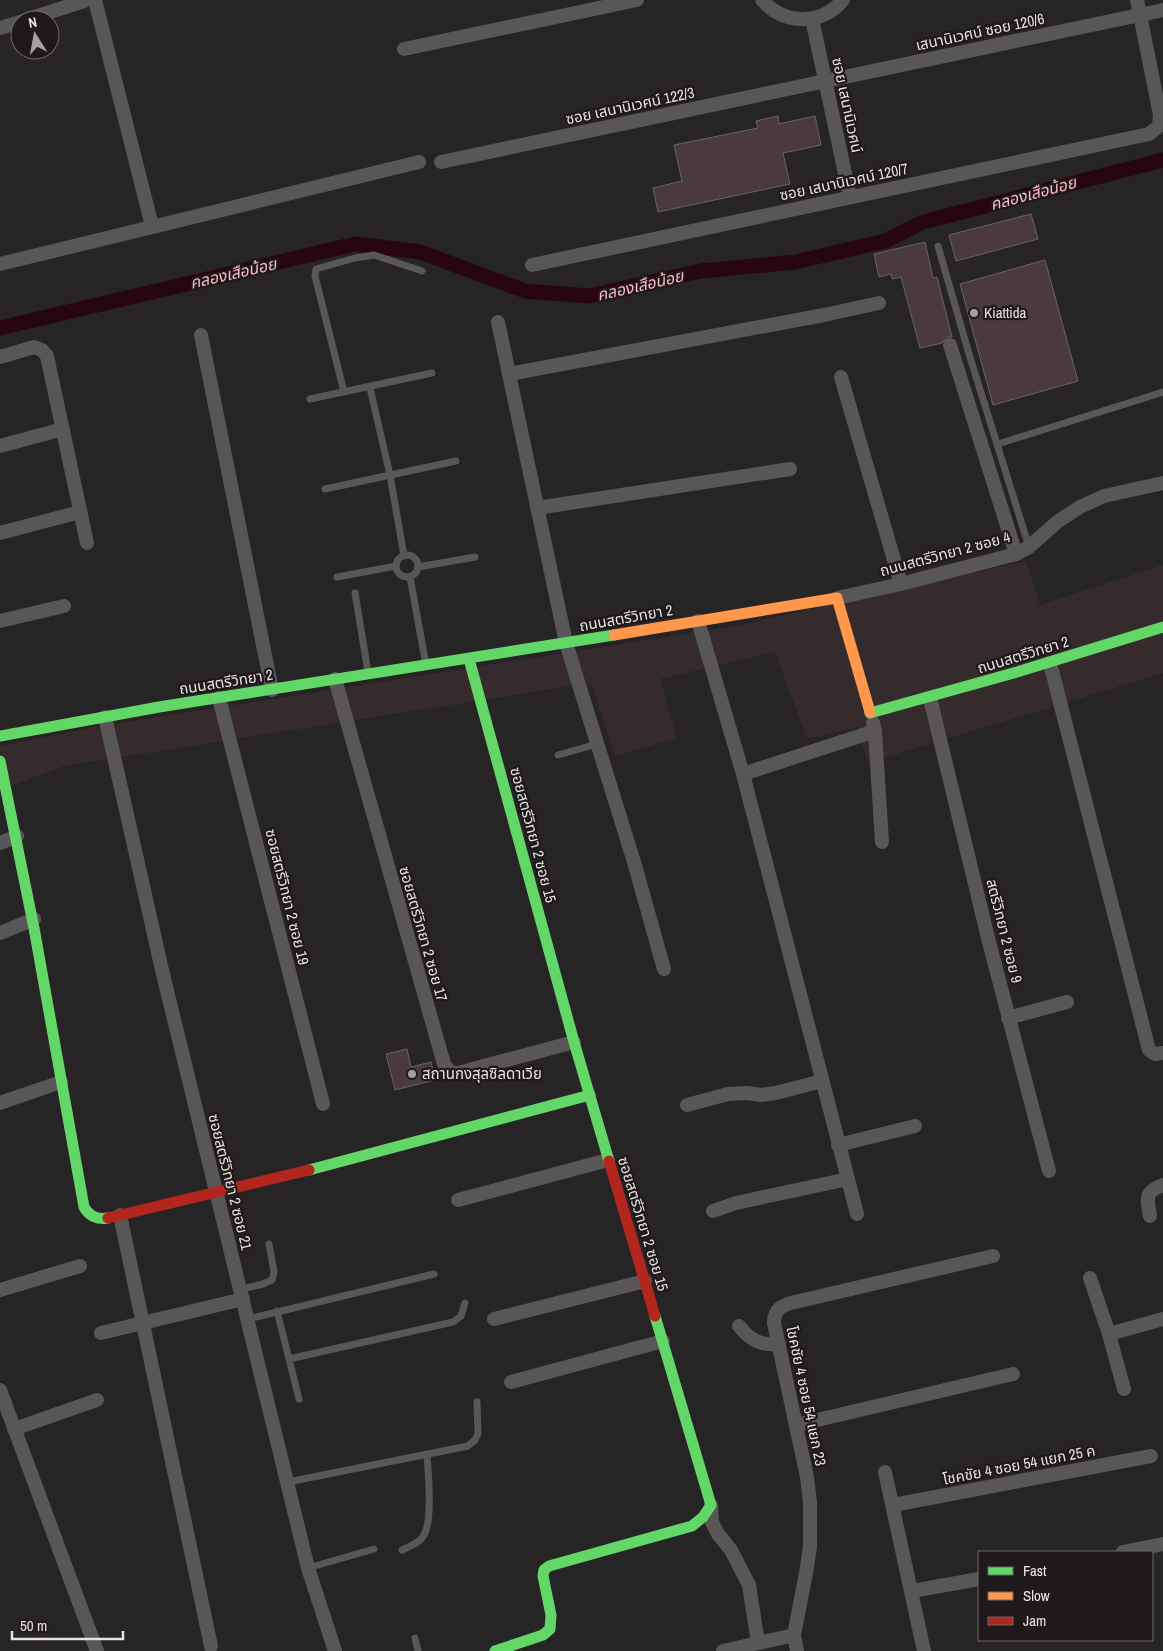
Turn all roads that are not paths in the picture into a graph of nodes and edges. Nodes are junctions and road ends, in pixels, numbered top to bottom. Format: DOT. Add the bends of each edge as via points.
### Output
graph roads {
  1 [pos="90,0"];
  2 [pos="637,0"];
  3 [pos="762,0"];
  4 [pos="843,0"];
  5 [pos="1137,0"];
  6 [pos="58,10"];
  7 [pos="1163,10"];
  8 [pos="1140,15"];
  9 [pos="812,19"];
  10 [pos="404,49"];
  11 [pos="826,81"];
  12 [pos="1157,130"];
  13 [pos="419,162"];
  14 [pos="441,162"];
  15 [pos="850,197"];
  16 [pos="152,226"];
  17 [pos="938,246"];
  18 [pos="0,264"];
  19 [pos="532,265"];
  20 [pos="422,271"];
  21 [pos="879,303"];
  22 [pos="498,322"];
  23 [pos="201,335"];
  24 [pos="950,345"];
  25 [pos="0,356"];
  26 [pos="432,373"];
  27 [pos="510,374"];
  28 [pos="841,377"];
  29 [pos="370,388"];
  30 [pos="344,392"];
  31 [pos="1163,392"];
  32 [pos="310,399"];
  33 [pos="62,429"];
  34 [pos="998,444"];
  35 [pos="0,446"];
  36 [pos="456,461"];
  37 [pos="790,469"];
  38 [pos="390,475"];
  39 [pos="1163,483"];
  40 [pos="325,489"];
  41 [pos="537,508"];
  42 [pos="80,512"];
  43 [pos="0,533"];
  44 [pos="87,543"];
  45 [pos="1030,546"];
  46 [pos="1016,554"];
  47 [pos="404,556"];
  48 [pos="475,557"];
  49 [pos="396,566"];
  50 [pos="418,567"];
  51 [pos="337,577"];
  52 [pos="410,577"];
  53 [pos="901,584"];
  54 [pos="355,593"];
  55 [pos="837,598"];
  56 [pos="64,606"];
  57 [pos="0,621"];
  58 [pos="698,621"];
  59 [pos="1163,627"];
  60 [pos="566,643"];
  61 [pos="469,659"];
  62 [pos="1050,663"];
  63 [pos="426,665"];
  64 [pos="369,674"];
  65 [pos="335,679"];
  66 [pos="272,690"];
  67 [pos="219,698"];
  68 [pos="930,698"];
  69 [pos="870,713"];
  70 [pos="105,718"];
  71 [pos="875,732"];
  72 [pos="0,736"];
  73 [pos="597,744"];
  74 [pos="558,755"];
  75 [pos="0,761"];
  76 [pos="743,774"];
  77 [pos="17,836"];
  78 [pos="882,842"];
  79 [pos="0,843"];
  80 [pos="34,919"];
  81 [pos="0,933"];
  82 [pos="664,969"];
  83 [pos="1067,1002"];
  84 [pos="1008,1018"];
  85 [pos="574,1042"];
  86 [pos="1163,1053"];
  87 [pos="822,1081"];
  88 [pos="61,1082"];
  89 [pos="590,1095"];
  90 [pos="0,1103"];
  91 [pos="323,1104"];
  92 [pos="687,1105"];
  93 [pos="914,1126"];
  94 [pos="838,1145"];
  95 [pos="608,1160"];
  96 [pos="1049,1171"];
  97 [pos="848,1179"];
  98 [pos="1163,1184"];
  99 [pos="216,1193"];
  100 [pos="458,1200"];
  101 [pos="713,1211"];
  102 [pos="857,1214"];
  103 [pos="120,1215"];
  104 [pos="1150,1216"];
  105 [pos="268,1244"];
  106 [pos="993,1256"];
  107 [pos="80,1266"];
  108 [pos="434,1274"];
  109 [pos="1090,1278"];
  110 [pos="645,1281"];
  111 [pos="0,1290"];
  112 [pos="242,1294"];
  113 [pos="465,1303"];
  114 [pos="276,1311"];
  115 [pos="248,1319"];
  116 [pos="494,1319"];
  117 [pos="1163,1319"];
  118 [pos="143,1323"];
  119 [pos="739,1326"];
  120 [pos="101,1333"];
  121 [pos="1109,1334"];
  122 [pos="663,1341"];
  123 [pos="779,1344"];
  124 [pos="289,1359"];
  125 [pos="1013,1374"];
  126 [pos="511,1382"];
  127 [pos="1124,1389"];
  128 [pos="0,1390"];
  129 [pos="299,1399"];
  130 [pos="97,1400"];
  131 [pos="478,1402"];
  132 [pos="796,1426"];
  133 [pos="14,1429"];
  134 [pos="427,1454"];
  135 [pos="1151,1456"];
  136 [pos="886,1472"];
  137 [pos="288,1482"];
  138 [pos="710,1505"];
  139 [pos="893,1505"];
  140 [pos="1163,1544"];
  141 [pos="374,1549"];
  142 [pos="402,1550"];
  143 [pos="1128,1551"];
  144 [pos="308,1568"];
  145 [pos="978,1579"];
  146 [pos="912,1591"];
  147 [pos="794,1635"];
  148 [pos="415,1638"];
  149 [pos="758,1643"];
  150 [pos="211,1646"];
  151 [pos="97,1651"];
  152 [pos="335,1651"];
  153 [pos="418,1651"];
  154 [pos="495,1651"];
  155 [pos="723,1651"];
  156 [pos="797,1651"];
  157 [pos="924,1651"];
  1 -- 6 [label="street"];
  1 -- 16 [label="street"];
  2 -- 10 [label="street"];
  3 -- 9 [label="street" via="788,18"];
  4 -- 9 [label="street" via="826,15"];
  5 -- 8 [label="street"];
  7 -- 8 [label="street, เสนานิเวศน์ ซอย 120/6"];
  8 -- 11 [label="street, เสนานิเวศน์ ซอย 120/6"];
  8 -- 12 [label="street" via="1160,115"];
  9 -- 11 [label="street, ซอย เสนานิเวศน์"];
  11 -- 14 [label="street, ซอย เสนานิเวศน์ 122/3"];
  11 -- 15 [label="street, ซอย เสนานิเวศน์"];
  12 -- 15 [label="street, ซอย เสนานิเวศน์ 120/7"];
  13 -- 16 [label="street"];
  15 -- 19 [label="street, ซอย เสนานิเวศน์ 120/7"];
  16 -- 18 [label="street"];
  17 -- 34 [label="lane"];
  20 -- 30 [label="lane" via="374,255 316,269 315,276"];
  21 -- 27 [label="street"];
  22 -- 27 [label="street"];
  23 -- 66 [label="street"];
  24 -- 46 [label="street"];
  25 -- 33 [label="street" via="34,348 42,350 47,356"];
  26 -- 29 [label="lane"];
  27 -- 41 [label="street"];
  28 -- 53 [label="street"];
  29 -- 30 [label="lane"];
  29 -- 38 [label="lane"];
  30 -- 32 [label="lane"];
  31 -- 34 [label="lane"];
  33 -- 35 [label="street"];
  33 -- 42 [label="street"];
  34 -- 45 [label="lane"];
  36 -- 38 [label="lane"];
  37 -- 41 [label="street"];
  38 -- 40 [label="lane"];
  38 -- 47 [label="lane"];
  39 -- 45 [label="street, ถนนสตรีวิทยา 2 ซอย 4" via="1104,496 1080,507"];
  41 -- 60 [label="street"];
  42 -- 43 [label="street"];
  42 -- 44 [label="street"];
  45 -- 46 [label="street, ถนนสตรีวิทยา 2 ซอย 4"];
  46 -- 53 [label="street, ถนนสตรีวิทยา 2 ซอย 4"];
  47 -- 49 [label="lane"];
  47 -- 50 [label="lane" via="411,556"];
  48 -- 50 [label="lane"];
  49 -- 51 [label="lane"];
  49 -- 52 [label="lane" via="403,577"];
  50 -- 52 [label="lane"];
  52 -- 63 [label="lane"];
  53 -- 55 [label="street, ถนนสตรีวิทยา 2 ซอย 4"];
  54 -- 64 [label="lane"];
  55 -- 58 [label="street, ถนนสตรีวิทยา 2"];
  55 -- 69 [label="street"];
  56 -- 57 [label="street"];
  58 -- 60 [label="street, ถนนสตรีวิทยา 2"];
  58 -- 76 [label="street"];
  59 -- 62 [label="street, ถนนสตรีวิทยา 2"];
  60 -- 61 [label="street, ถนนสตรีวิทยา 2"];
  60 -- 73 [label="street"];
  61 -- 63 [label="street, ถนนสตรีวิทยา 2"];
  61 -- 85 [label="street, ซอยสตรีวิทยา 2 ซอย 15"];
  62 -- 68 [label="street, ถนนสตรีวิทยา 2"];
  62 -- 86 [label="street" via="1149,1050 1155,1054"];
  63 -- 64 [label="street, ถนนสตรีวิทยา 2"];
  64 -- 65 [label="street, ถนนสตรีวิทยา 2"];
  65 -- 66 [label="street, ถนนสตรีวิทยา 2"];
  65 -- 85 [label="street, ซอยสตรีวิทยา 2 ซอย 17" via="444,1064 451,1073 458,1073"];
  66 -- 67 [label="street, ถนนสตรีวิทยา 2"];
  67 -- 70 [label="street, ถนนสตรีวิทยา 2"];
  67 -- 91 [label="street, ซอยสตรีวิทยา 2 ซอย 19"];
  68 -- 69 [label="street, ถนนสตรีวิทยา 2"];
  68 -- 84 [label="street, สตรีวิทยา 2 ซอย 9"];
  69 -- 71 [label="street"];
  70 -- 72 [label="street, ถนนสตรีวิทยา 2"];
  70 -- 99 [label="street, ซอยสตรีวิทยา 2 ซอย 21"];
  71 -- 76 [label="street"];
  71 -- 78 [label="street"];
  73 -- 74 [label="lane"];
  73 -- 82 [label="street"];
  75 -- 77 [label="street"];
  76 -- 87 [label="street"];
  77 -- 79 [label="street"];
  77 -- 80 [label="street"];
  80 -- 81 [label="street"];
  80 -- 88 [label="street"];
  83 -- 84 [label="street"];
  84 -- 96 [label="street, สตรีวิทยา 2 ซอย 9"];
  85 -- 89 [label="street, ซอยสตรีวิทยา 2 ซอย 15"];
  87 -- 92 [label="street" via="776,1093 728,1094"];
  87 -- 94 [label="street"];
  88 -- 90 [label="street"];
  88 -- 103 [label="street" via="84,1207 91,1217 105,1219"];
  89 -- 95 [label="street, ซอยสตรีวิทยา 2 ซอย 15"];
  89 -- 99 [label="street" via="413,1144"];
  93 -- 94 [label="street"];
  94 -- 97 [label="street"];
  95 -- 100 [label="street"];
  95 -- 110 [label="street, ซอยสตรีวิทยา 2 ซอย 15"];
  97 -- 101 [label="street"];
  97 -- 102 [label="street"];
  98 -- 104 [label="street" via="1148,1194"];
  99 -- 103 [label="street"];
  99 -- 112 [label="street, ซอยสตรีวิทยา 2 ซอย 21"];
  103 -- 118 [label="street"];
  105 -- 112 [label="lane" via="274,1272 272,1280"];
  106 -- 123 [label="street, โชคชัย 4 ซอย 54 แยก 23" via="786,1304 774,1315"];
  107 -- 111 [label="street"];
  108 -- 114 [label="lane"];
  109 -- 121 [label="street"];
  110 -- 116 [label="street"];
  110 -- 122 [label="street, ซอยสตรีวิทยา 2 ซอย 15"];
  112 -- 115 [label="street, ซอยสตรีวิทยา 2 ซอย 21"];
  112 -- 118 [label="street"];
  113 -- 124 [label="lane" via="461,1316 453,1322"];
  114 -- 115 [label="lane"];
  114 -- 124 [label="lane"];
  115 -- 137 [label="street, ซอยสตรีวิทยา 2 ซอย 21"];
  117 -- 121 [label="street"];
  118 -- 120 [label="street"];
  118 -- 150 [label="street"];
  119 -- 123 [label="street" via="747,1336 759,1342"];
  121 -- 127 [label="street"];
  122 -- 126 [label="street"];
  122 -- 138 [label="street, ซอยสตรีวิทยา 2 ซอย 15"];
  123 -- 132 [label="street, โชคชัย 4 ซอย 54 แยก 23"];
  124 -- 129 [label="lane"];
  125 -- 132 [label="street"];
  128 -- 133 [label="street"];
  130 -- 133 [label="street"];
  131 -- 134 [label="lane" via="478,1434 475,1440 468,1446"];
  132 -- 147 [label="street, โชคชัย 4 ซอย 54 แยก 23" via="810,1502 810,1547"];
  133 -- 151 [label="street"];
  134 -- 137 [label="lane"];
  134 -- 142 [label="lane" via="428,1526 424,1536"];
  135 -- 139 [label="street, โชคชัย 4 ซอย 54 แยก 25 ค"];
  136 -- 139 [label="street"];
  137 -- 144 [label="street, ซอยสตรีวิทยา 2 ซอย 21"];
  138 -- 149 [label="street" via="712,1522 749,1585"];
  138 -- 154 [label="street" via="707,1513 692,1526 549,1566 543,1576 551,1614 549,1630"];
  139 -- 146 [label="street"];
  140 -- 143 [label="street"];
  141 -- 144 [label="lane"];
  144 -- 152 [label="street, ซอยสตรีวิทยา 2 ซอย 21"];
  145 -- 146 [label="street"];
  146 -- 157 [label="street"];
  147 -- 149 [label="street"];
  147 -- 156 [label="street, โชคชัย 4 ซอย 54 แยก 23"];
  148 -- 153 [label="lane"];
  149 -- 155 [label="street"];
}
